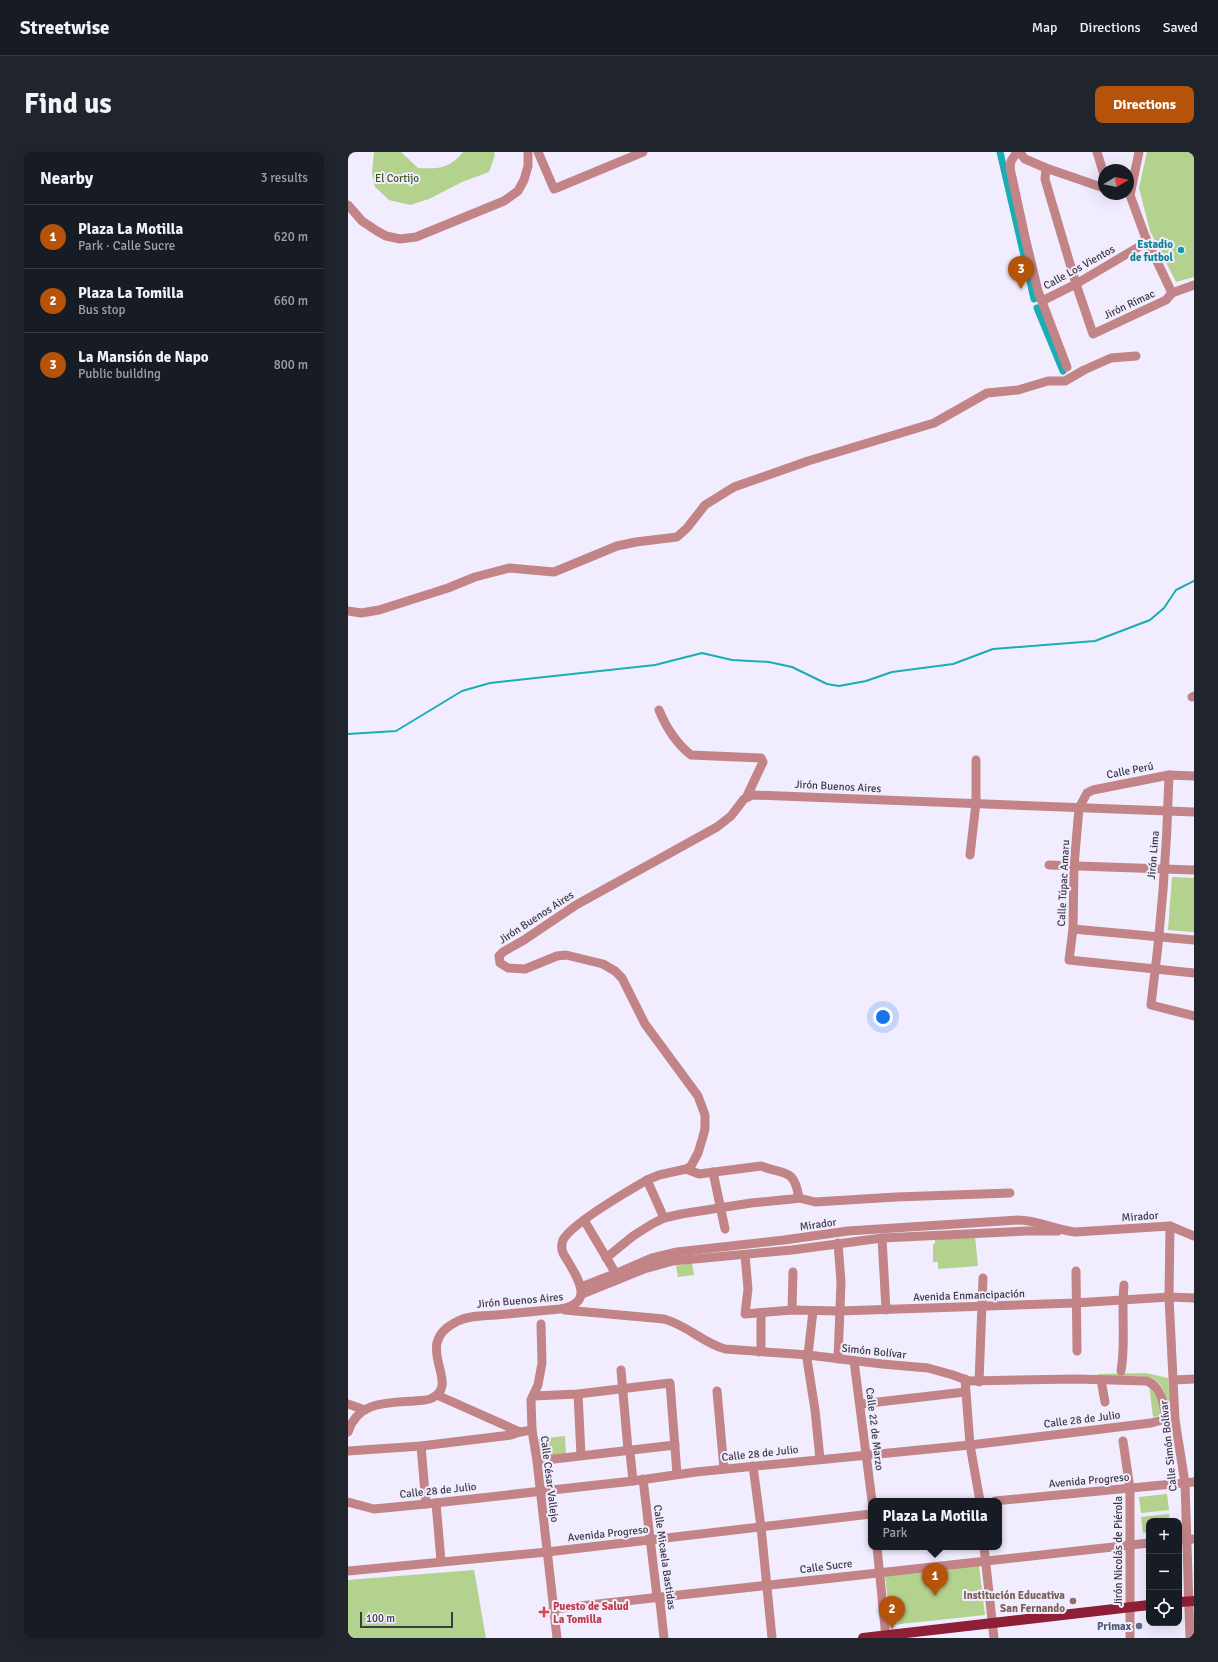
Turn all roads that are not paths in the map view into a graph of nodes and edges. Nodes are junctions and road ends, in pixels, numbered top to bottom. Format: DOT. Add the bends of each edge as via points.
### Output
graph roads {
  1 [pos="528,152"];
  2 [pos="538,152"];
  3 [pos="642,152"];
  4 [pos="1097,152"];
  5 [pos="1139,152"];
  6 [pos="1020,154"];
  7 [pos="1101,164"];
  8 [pos="1046,168"];
  9 [pos="1134,170"];
  10 [pos="1098,186"];
  11 [pos="1129,200"];
  12 [pos="348,205"];
  13 [pos="1147,242"];
  14 [pos="1076,284"];
  15 [pos="1194,285"];
  16 [pos="1170,290"];
  17 [pos="1042,301"];
  18 [pos="1136,356"];
  19 [pos="1067,367"];
  20 [pos="348,611"];
  21 [pos="659,710"];
  22 [pos="976,760"];
  23 [pos="1169,775"];
  24 [pos="1194,776"];
  25 [pos="747,796"];
  26 [pos="976,804"];
  27 [pos="1079,808"];
  28 [pos="1168,811"];
  29 [pos="1194,812"];
  30 [pos="970,855"];
  31 [pos="1049,865"];
  32 [pos="1074,866"];
  33 [pos="1163,869"];
  34 [pos="1194,870"];
  35 [pos="1073,929"];
  36 [pos="1158,937"];
  37 [pos="1194,940"];
  38 [pos="1156,969"];
  39 [pos="1194,973"];
  40 [pos="1194,1016"];
  41 [pos="686,1169"];
  42 [pos="713,1172"];
  43 [pos="647,1180"];
  44 [pos="1010,1193"];
  45 [pos="799,1198"];
  46 [pos="721,1207"];
  47 [pos="664,1218"];
  48 [pos="584,1220"];
  49 [pos="1170,1226"];
  50 [pos="725,1229"];
  51 [pos="1062,1231"];
  52 [pos="1194,1236"];
  53 [pos="882,1238"];
  54 [pos="838,1243"];
  55 [pos="744,1255"];
  56 [pos="606,1258"];
  57 [pos="1076,1271"];
  58 [pos="793,1272"];
  59 [pos="618,1276"];
  60 [pos="983,1278"];
  61 [pos="1124,1285"];
  62 [pos="581,1291"];
  63 [pos="1169,1297"];
  64 [pos="1194,1298"];
  65 [pos="1122,1299"];
  66 [pos="1075,1303"];
  67 [pos="982,1307"];
  68 [pos="560,1309"];
  69 [pos="792,1310"];
  70 [pos="886,1310"];
  71 [pos="813,1311"];
  72 [pos="839,1311"];
  73 [pos="761,1313"];
  74 [pos="541,1324"];
  75 [pos="759,1352"];
  76 [pos="1077,1352"];
  77 [pos="808,1355"];
  78 [pos="838,1359"];
  79 [pos="854,1361"];
  80 [pos="622,1370"];
  81 [pos="1121,1371"];
  82 [pos="1194,1378"];
  83 [pos="965,1380"];
  84 [pos="1101,1380"];
  85 [pos="1174,1380"];
  86 [pos="979,1382"];
  87 [pos="624,1389"];
  88 [pos="717,1391"];
  89 [pos="965,1392"];
  90 [pos="578,1394"];
  91 [pos="437,1395"];
  92 [pos="533,1396"];
  93 [pos="1105,1402"];
  94 [pos="348,1404"];
  95 [pos="861,1404"];
  96 [pos="365,1410"];
  97 [pos="1171,1420"];
  98 [pos="532,1430"];
  99 [pos="348,1432"];
  100 [pos="520,1432"];
  101 [pos="1124,1441"];
  102 [pos="675,1445"];
  103 [pos="970,1445"];
  104 [pos="421,1446"];
  105 [pos="628,1450"];
  106 [pos="348,1451"];
  107 [pos="581,1454"];
  108 [pos="867,1454"];
  109 [pos="820,1459"];
  110 [pos="537,1461"];
  111 [pos="752,1466"];
  112 [pos="724,1469"];
  113 [pos="677,1474"];
  114 [pos="643,1479"];
  115 [pos="633,1481"];
  116 [pos="1190,1482"];
  117 [pos="1130,1489"];
  118 [pos="540,1491"];
  119 [pos="872,1498"];
  120 [pos="979,1498"];
  121 [pos="1002,1500"];
  122 [pos="348,1502"];
  123 [pos="431,1503"];
  124 [pos="868,1514"];
  125 [pos="761,1527"];
  126 [pos="1186,1539"];
  127 [pos="651,1540"];
  128 [pos="1146,1543"];
  129 [pos="1129,1545"];
  130 [pos="877,1550"];
  131 [pos="984,1550"];
  132 [pos="547,1552"];
  133 [pos="985,1560"];
  134 [pos="441,1561"];
  135 [pos="348,1571"];
  136 [pos="879,1572"];
  137 [pos="766,1585"];
  138 [pos="657,1597"];
  139 [pos="1187,1601"];
  140 [pos="1146,1605"];
  141 [pos="1130,1607"];
  142 [pos="554,1609"];
  143 [pos="992,1624"];
  144 [pos="886,1637"];
  145 [pos="1191,1637"];
  146 [pos="558,1638"];
  147 [pos="664,1638"];
  148 [pos="772,1638"];
  149 [pos="863,1638"];
  150 [pos="994,1638"];
  151 [pos="1130,1638"];
  1 -- 12 [label="street" via="528,166 518,191 504,201 416,237 400,239 376,232"];
  2 -- 3 [label="street" via="554,189"];
  4 -- 7 [label="street"];
  5 -- 9 [label="street"];
  6 -- 8 [label="street"];
  6 -- 17 [label="street" via="1010,161 1010,168 1024,237"];
  8 -- 10 [label="street"];
  8 -- 14 [label="street" via="1045,178"];
  11 -- 13 [label="street"];
  13 -- 14 [label="street, Calle Los Vientos"];
  13 -- 16 [label="street"];
  14 -- 16 [label="street, Jirón Rímac" via="1093,334 1166,300"];
  14 -- 17 [label="street, Calle Los Vientos"];
  15 -- 16 [label="street, Jirón Rímac"];
  17 -- 19 [label="street"];
  18 -- 20 [label="street" via="1111,358 1065,381 1048,381 1018,390 987,393 934,423 808,461 734,487 706,505 677,536 617,546 554,572 509,568 379,610 361,613"];
  21 -- 25 [label="street" via="682,748 691,755 761,758 763,762"];
  22 -- 26 [label="street"];
  23 -- 24 [label="street, Calle Perú"];
  23 -- 27 [label="street, Calle Perú" via="1090,791"];
  23 -- 28 [label="street, Jirón Lima"];
  25 -- 26 [label="street, Jirón Buenos Aires" via="759,794"];
  25 -- 41 [label="street, Jirón Buenos Aires" via="731,816 717,827 576,905 500,956 503,967 518,969 566,955 603,964 620,975 645,1024 702,1104 705,1121 702,1140 694,1161"];
  26 -- 27 [label="street, Jirón Buenos Aires"];
  26 -- 30 [label="street"];
  27 -- 28 [label="street, Jirón Buenos Aires"];
  27 -- 32 [label="street, Calle Túpac Amaru"];
  28 -- 29 [label="street, Jirón Buenos Aires"];
  28 -- 33 [label="street, Jirón Lima"];
  31 -- 32 [label="street"];
  32 -- 33 [label="street"];
  32 -- 35 [label="street, Calle Túpac Amaru"];
  33 -- 34 [label="street"];
  33 -- 36 [label="street, Jirón Lima"];
  35 -- 36 [label="street"];
  35 -- 38 [label="street, Calle Túpac Amaru" via="1069,960"];
  36 -- 37 [label="street"];
  36 -- 38 [label="street, Jirón Lima"];
  38 -- 39 [label="street"];
  38 -- 40 [label="street, Jirón Lima" via="1151,1005"];
  41 -- 42 [label="street" via="699,1174"];
  41 -- 43 [label="street"];
  42 -- 45 [label="street" via="761,1166 782,1171 792,1178"];
  42 -- 46 [label="street"];
  43 -- 47 [label="street"];
  43 -- 48 [label="street"];
  44 -- 45 [label="street" via="896,1196 815,1202"];
  45 -- 46 [label="street"];
  46 -- 47 [label="street"];
  46 -- 50 [label="street"];
  47 -- 56 [label="street" via="633,1236"];
  48 -- 56 [label="street"];
  48 -- 62 [label="street" via="568,1233 561,1247"];
  49 -- 51 [label="street, Mirador" via="1087,1232"];
  49 -- 52 [label="street, Mirador"];
  49 -- 63 [label="street, Calle Simón Bolívar"];
  51 -- 53 [label="street, Mirador"];
  51 -- 59 [label="street, Mirador" via="1018,1220 848,1231 677,1252 652,1258"];
  53 -- 54 [label="street, Mirador"];
  53 -- 70 [label="street"];
  54 -- 55 [label="street, Mirador"];
  54 -- 72 [label="street" via="841,1282"];
  55 -- 59 [label="street, Mirador" via="667,1262"];
  55 -- 73 [label="street, Avenida Enmancipación" via="748,1289 745,1314"];
  56 -- 59 [label="street"];
  57 -- 66 [label="street"];
  58 -- 69 [label="street"];
  59 -- 62 [label="street, Mirador"];
  60 -- 67 [label="street"];
  61 -- 65 [label="street"];
  62 -- 68 [label="street, Jirón Buenos Aires" via="578,1302"];
  63 -- 64 [label="street, Avenida Enmancipación"];
  63 -- 65 [label="street, Avenida Enmancipación"];
  63 -- 85 [label="street, Calle Simón Bolívar"];
  65 -- 66 [label="street, Avenida Enmancipación"];
  65 -- 81 [label="street" via="1124,1353"];
  66 -- 67 [label="street, Avenida Enmancipación"];
  66 -- 76 [label="street"];
  67 -- 70 [label="street, Avenida Enmancipación"];
  67 -- 86 [label="street"];
  68 -- 75 [label="street, Simón Bolívar" via="664,1319 712,1345 725,1349"];
  68 -- 91 [label="street, Jirón Buenos Aires" via="472,1317 452,1324 440,1335 436,1344 442,1380"];
  69 -- 71 [label="street, Avenida Enmancipación"];
  69 -- 73 [label="street, Avenida Enmancipación"];
  70 -- 72 [label="street, Avenida Enmancipación"];
  71 -- 72 [label="street, Avenida Enmancipación"];
  71 -- 77 [label="street"];
  72 -- 78 [label="street"];
  73 -- 75 [label="street"];
  74 -- 92 [label="street, Calle César Vallejo" via="542,1363"];
  75 -- 77 [label="street, Simón Bolívar"];
  77 -- 78 [label="street, Simón Bolívar"];
  77 -- 109 [label="street"];
  78 -- 79 [label="street, Simón Bolívar"];
  79 -- 83 [label="street, Simón Bolívar" via="928,1368"];
  79 -- 95 [label="street, Calle 22 de Marzo"];
  80 -- 87 [label="street"];
  82 -- 85 [label="street"];
  83 -- 86 [label="street, Simón Bolívar"];
  83 -- 89 [label="street"];
  84 -- 86 [label="street, Simón Bolívar"];
  84 -- 93 [label="street"];
  84 -- 97 [label="street, Simón Bolívar" via="1151,1382 1162,1397"];
  85 -- 97 [label="street, Calle Simón Bolívar"];
  87 -- 90 [label="street"];
  87 -- 102 [label="street" via="670,1383"];
  87 -- 105 [label="street"];
  88 -- 112 [label="street"];
  89 -- 95 [label="street"];
  89 -- 103 [label="street"];
  90 -- 92 [label="street"];
  90 -- 107 [label="street"];
  91 -- 96 [label="street" via="430,1399 385,1403"];
  91 -- 100 [label="street"];
  92 -- 98 [label="street, Calle César Vallejo"];
  94 -- 96 [label="street"];
  95 -- 108 [label="street, Calle 22 de Marzo"];
  96 -- 99 [label="street" via="356,1417"];
  97 -- 103 [label="street, Calle 28 de Julio"];
  97 -- 116 [label="street, Calle Simón Bolívar"];
  98 -- 100 [label="street"];
  98 -- 110 [label="street, Calle César Vallejo"];
  100 -- 104 [label="street"];
  101 -- 117 [label="street, Jirón Nicolás de Piérola"];
  102 -- 105 [label="street"];
  102 -- 113 [label="street"];
  103 -- 108 [label="street, Calle 28 de Julio"];
  103 -- 120 [label="street"];
  104 -- 106 [label="street"];
  104 -- 123 [label="street"];
  105 -- 107 [label="street"];
  105 -- 115 [label="street"];
  107 -- 110 [label="street"];
  108 -- 109 [label="street, Calle 28 de Julio"];
  108 -- 119 [label="street, Calle 22 de Marzo"];
  109 -- 111 [label="street, Calle 28 de Julio"];
  110 -- 118 [label="street, Calle César Vallejo"];
  111 -- 112 [label="street, Calle 28 de Julio"];
  111 -- 125 [label="street"];
  112 -- 113 [label="street, Calle 28 de Julio"];
  113 -- 114 [label="street, Calle 28 de Julio"];
  114 -- 115 [label="street, Calle 28 de Julio"];
  114 -- 127 [label="street, Calle Micaela Bastidas"];
  115 -- 118 [label="street, Calle 28 de Julio"];
  116 -- 117 [label="street, Avenida Progreso"];
  116 -- 126 [label="street, Calle Simón Bolívar"];
  117 -- 121 [label="street, Avenida Progreso"];
  117 -- 129 [label="street, Jirón Nicolás de Piérola"];
  118 -- 123 [label="street, Calle 28 de Julio"];
  118 -- 132 [label="street, Calle César Vallejo"];
  122 -- 123 [label="street, Calle 28 de Julio" via="374,1509"];
  123 -- 134 [label="street"];
  124 -- 125 [label="street, Avenida Progreso"];
  125 -- 127 [label="street, Avenida Progreso"];
  125 -- 137 [label="street"];
  126 -- 139 [label="street, Calle Simón Bolívar"];
  127 -- 132 [label="street, Avenida Progreso"];
  127 -- 138 [label="street, Calle Micaela Bastidas"];
  128 -- 129 [label="street, Calle Sucre"];
  129 -- 133 [label="street, Calle Sucre"];
  129 -- 141 [label="street, Jirón Nicolás de Piérola"];
  130 -- 136 [label="street"];
  131 -- 133 [label="street"];
  132 -- 134 [label="street, Avenida Progreso"];
  132 -- 142 [label="street, Calle César Vallejo"];
  133 -- 136 [label="street, Calle Sucre"];
  133 -- 143 [label="street"];
  134 -- 135 [label="street, Avenida Progreso"];
  136 -- 137 [label="street, Calle Sucre"];
  136 -- 144 [label="street"];
  137 -- 138 [label="street, Calle Sucre"];
  137 -- 148 [label="street"];
  138 -- 142 [label="street, Calle Sucre"];
  138 -- 147 [label="street, Calle Micaela Bastidas" via="660,1602"];
  139 -- 145 [label="street, Calle Simón Bolívar"];
  140 -- 141 [label="main road"];
  141 -- 143 [label="main road"];
  141 -- 151 [label="street, Jirón Nicolás de Piérola"];
  142 -- 146 [label="street, Calle César Vallejo"];
  143 -- 144 [label="main road"];
  143 -- 150 [label="street"];
  144 -- 149 [label="main road"];
}
